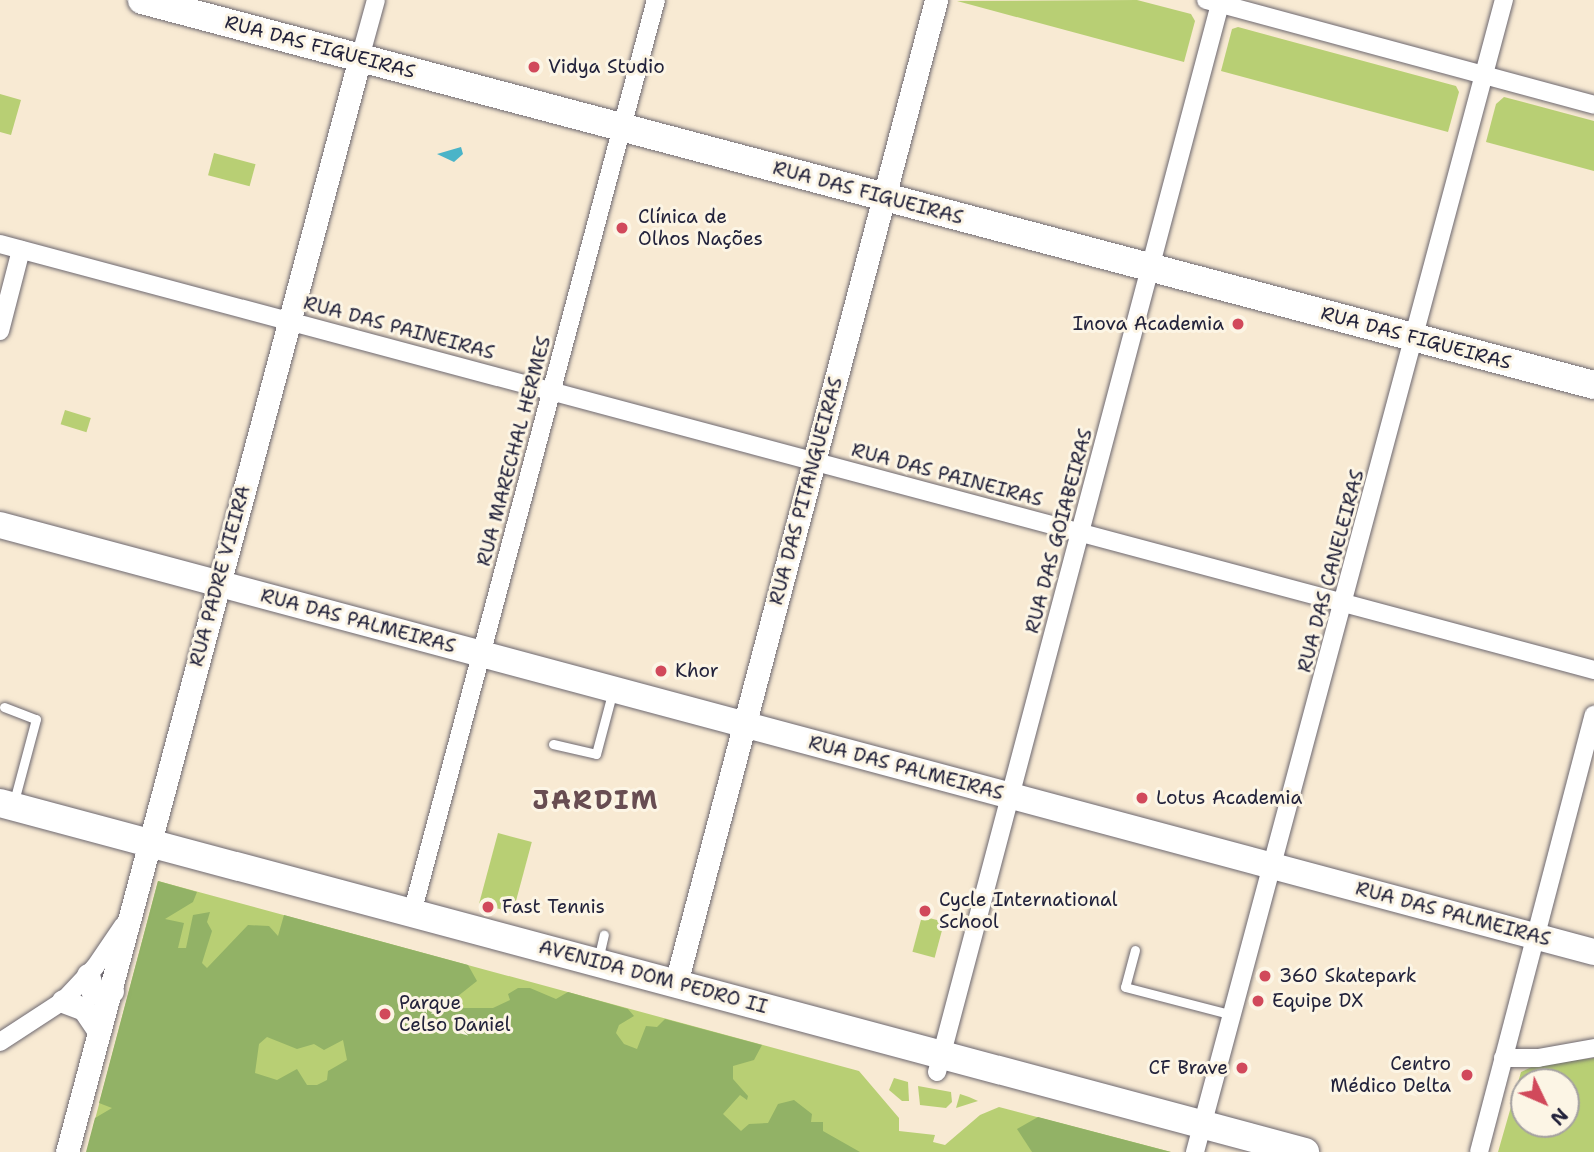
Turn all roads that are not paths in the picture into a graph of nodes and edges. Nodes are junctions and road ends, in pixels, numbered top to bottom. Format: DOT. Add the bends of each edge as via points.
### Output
graph roads {
  1 [pos="142,0"];
  2 [pos="376,0"];
  3 [pos="656,0"];
  4 [pos="936,0"];
  5 [pos="1504,0"];
  6 [pos="1216,1"];
  7 [pos="360,58"];
  8 [pos="1485,75"];
  9 [pos="1594,105"];
  10 [pos="622,127"];
  11 [pos="884,197"];
  12 [pos="0,244"];
  13 [pos="21,250"];
  14 [pos="1149,267"];
  15 [pos="289,320"];
  16 [pos="0,331"];
  17 [pos="1415,337"];
  18 [pos="1594,385"];
  19 [pos="552,391"];
  20 [pos="814,461"];
  21 [pos="0,525"];
  22 [pos="1081,532"];
  23 [pos="218,583"];
  24 [pos="1344,603"];
  25 [pos="482,654"];
  26 [pos="1594,670"];
  27 [pos="613,690"];
  28 [pos="4,707"];
  29 [pos="1594,715"];
  30 [pos="744,725"];
  31 [pos="553,744"];
  32 [pos="1010,796"];
  33 [pos="4,811"];
  34 [pos="145,851"];
  35 [pos="1273,867"];
  36 [pos="412,913"];
  37 [pos="127,919"];
  38 [pos="1535,935"];
  39 [pos="1135,950"];
  40 [pos="1594,952"];
  41 [pos="88,975"];
  42 [pos="676,983"];
  43 [pos="111,991"];
  44 [pos="62,1001"];
  45 [pos="1233,1015"];
  46 [pos="99,1031"];
  47 [pos="0,1042"];
  48 [pos="1594,1048"];
  49 [pos="1503,1058"];
  50 [pos="940,1063"];
  51 [pos="1198,1139"];
  52 [pos="67,1152"];
  53 [pos="1235,1152"];
  54 [pos="1305,1152"];
  55 [pos="1479,1152"];
  1 -- 7 [label="main road, RUA DAS FIGUEIRAS"];
  2 -- 7 [label="street, RUA PADRE VIEIRA"];
  3 -- 10 [label="street, RUA MARECHAL HERMES"];
  4 -- 11 [label="street, RUA DAS PITANGUEIRAS"];
  5 -- 8 [label="street, RUA DAS CANELEIRAS"];
  6 -- 8 [label="street"];
  6 -- 14 [label="street, RUA DAS GOIABEIRAS"];
  7 -- 10 [label="main road, RUA DAS FIGUEIRAS"];
  7 -- 15 [label="street, RUA PADRE VIEIRA"];
  8 -- 9 [label="street"];
  8 -- 17 [label="street, RUA DAS CANELEIRAS"];
  10 -- 11 [label="main road, RUA DAS FIGUEIRAS"];
  10 -- 19 [label="street, RUA MARECHAL HERMES"];
  11 -- 14 [label="main road, RUA DAS FIGUEIRAS"];
  11 -- 20 [label="street, RUA DAS PITANGUEIRAS"];
  12 -- 13 [label="street, RUA DAS PAINEIRAS"];
  13 -- 15 [label="street, RUA DAS PAINEIRAS"];
  13 -- 16 [label="street"];
  14 -- 17 [label="main road, RUA DAS FIGUEIRAS"];
  14 -- 22 [label="street, RUA DAS GOIABEIRAS"];
  15 -- 19 [label="street, RUA DAS PAINEIRAS"];
  15 -- 23 [label="street, RUA PADRE VIEIRA"];
  17 -- 18 [label="main road, RUA DAS FIGUEIRAS"];
  17 -- 24 [label="street, RUA DAS CANELEIRAS"];
  19 -- 20 [label="street, RUA DAS PAINEIRAS"];
  19 -- 25 [label="street, RUA MARECHAL HERMES"];
  20 -- 22 [label="street, RUA DAS PAINEIRAS"];
  20 -- 30 [label="street, RUA DAS PITANGUEIRAS"];
  21 -- 23 [label="main road, RUA DAS PALMEIRAS"];
  22 -- 24 [label="street, RUA DAS PAINEIRAS"];
  22 -- 32 [label="street, RUA DAS GOIABEIRAS"];
  23 -- 25 [label="main road, RUA DAS PALMEIRAS"];
  23 -- 34 [label="street, RUA PADRE VIEIRA"];
  24 -- 26 [label="street, RUA DAS PAINEIRAS"];
  24 -- 35 [label="street, RUA DAS CANELEIRAS"];
  25 -- 27 [label="main road, RUA DAS PALMEIRAS"];
  25 -- 36 [label="street, RUA MARECHAL HERMES"];
  27 -- 30 [label="main road, RUA DAS PALMEIRAS"];
  27 -- 31 [label="lane" via="596,754"];
  28 -- 33 [label="lane" via="36,719"];
  29 -- 38 [label="street"];
  30 -- 32 [label="main road, RUA DAS PALMEIRAS"];
  30 -- 42 [label="street, RUA DAS PITANGUEIRAS"];
  32 -- 35 [label="main road, RUA DAS PALMEIRAS"];
  32 -- 50 [label="street, RUA DAS GOIABEIRAS"];
  33 -- 34 [label="main road, AVENIDA DOM PEDRO II"];
  34 -- 36 [label="main road, AVENIDA DOM PEDRO II"];
  34 -- 37 [label="street, RUA PADRE VIEIRA"];
  34 -- 50 [label="main road, AVENIDA DOM PEDRO II"];
  35 -- 38 [label="main road, RUA DAS PALMEIRAS"];
  35 -- 45 [label="street, RUA DAS CANELEIRAS"];
  36 -- 42 [label="main road, AVENIDA DOM PEDRO II" via="601,949"];
  37 -- 41 [label="street"];
  37 -- 43 [label="street, RUA PADRE VIEIRA"];
  38 -- 40 [label="main road, RUA DAS PALMEIRAS"];
  38 -- 49 [label="street"];
  39 -- 45 [label="lane" via="1125,987"];
  41 -- 43 [label="street" via="93,992"];
  41 -- 44 [label="street"];
  42 -- 50 [label="main road, AVENIDA DOM PEDRO II"];
  43 -- 46 [label="street, RUA PADRE VIEIRA"];
  44 -- 46 [label="street" via="84,1009"];
  44 -- 47 [label="street"];
  45 -- 51 [label="street, RUA DAS CANELEIRAS"];
  46 -- 52 [label="street, RUA PADRE VIEIRA"];
  48 -- 49 [label="street" via="1538,1058"];
  49 -- 55 [label="street"];
  50 -- 51 [label="main road, AVENIDA DOM PEDRO II"];
  51 -- 53 [label="main road, AVENIDA DOM PEDRO II"];
  51 -- 54 [label="main road, AVENIDA DOM PEDRO II"];
}
